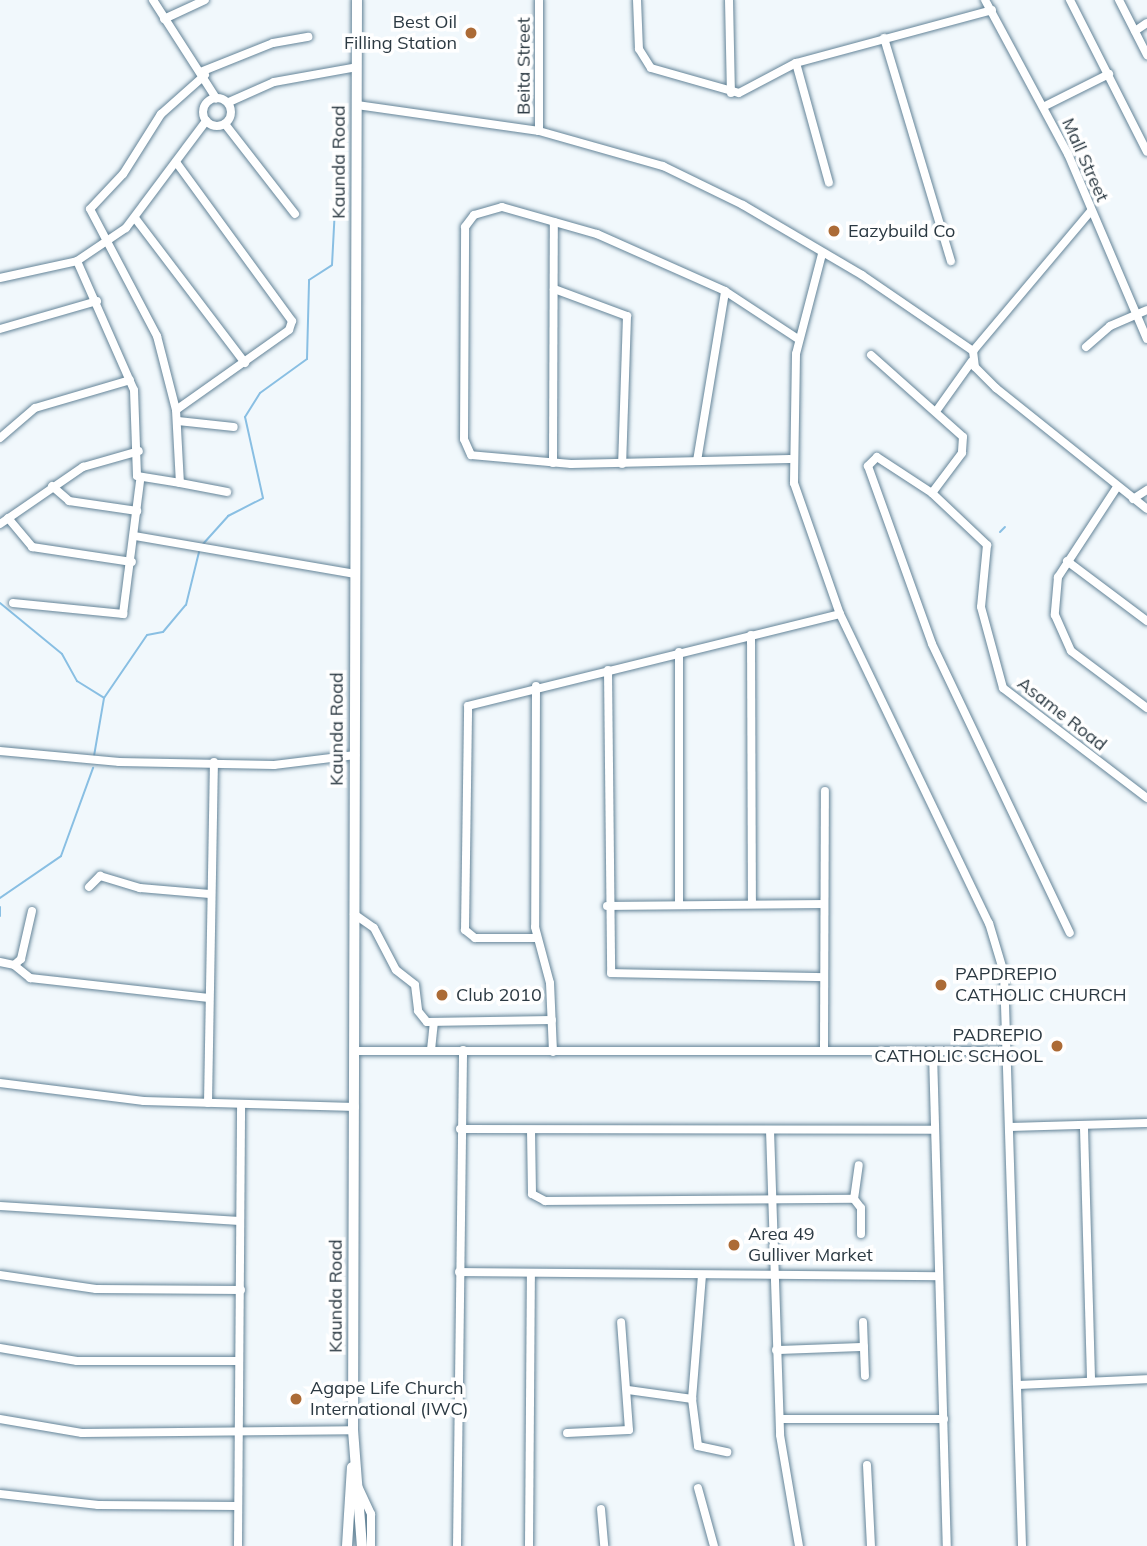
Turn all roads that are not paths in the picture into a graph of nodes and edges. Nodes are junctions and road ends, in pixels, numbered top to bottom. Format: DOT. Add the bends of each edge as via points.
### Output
graph roads {
  1 [pos="153,0"];
  2 [pos="205,0"];
  3 [pos="357,0"];
  4 [pos="539,0"];
  5 [pos="637,0"];
  6 [pos="729,0"];
  7 [pos="985,0"];
  8 [pos="1070,0"];
  9 [pos="1119,0"];
  10 [pos="992,10"];
  11 [pos="164,19"];
  12 [pos="1147,23"];
  13 [pos="1135,31"];
  14 [pos="308,37"];
  15 [pos="884,38"];
  16 [pos="1147,55"];
  17 [pos="796,63"];
  18 [pos="357,67"];
  19 [pos="204,73"];
  20 [pos="1109,74"];
  21 [pos="731,93"];
  22 [pos="216,97"];
  23 [pos="229,102"];
  24 [pos="357,105"];
  25 [pos="1043,107"];
  26 [pos="206,121"];
  27 [pos="225,124"];
  28 [pos="539,131"];
  29 [pos="1147,152"];
  30 [pos="176,162"];
  31 [pos="829,183"];
  32 [pos="1091,211"];
  33 [pos="295,214"];
  34 [pos="135,218"];
  35 [pos="554,222"];
  36 [pos="107,241"];
  37 [pos="822,254"];
  38 [pos="77,261"];
  39 [pos="951,261"];
  40 [pos="0,278"];
  41 [pos="554,289"];
  42 [pos="725,291"];
  43 [pos="97,301"];
  44 [pos="1147,310"];
  45 [pos="1137,315"];
  46 [pos="0,330"];
  47 [pos="798,339"];
  48 [pos="1147,339"];
  49 [pos="1086,346"];
  50 [pos="973,351"];
  51 [pos="871,355"];
  52 [pos="972,361"];
  53 [pos="245,363"];
  54 [pos="130,380"];
  55 [pos="176,410"];
  56 [pos="937,410"];
  57 [pos="178,421"];
  58 [pos="234,427"];
  59 [pos="0,439"];
  60 [pos="139,452"];
  61 [pos="790,459"];
  62 [pos="697,461"];
  63 [pos="553,463"];
  64 [pos="622,464"];
  65 [pos="140,481"];
  66 [pos="180,483"];
  67 [pos="52,486"];
  68 [pos="1117,487"];
  69 [pos="1147,491"];
  70 [pos="227,492"];
  71 [pos="932,492"];
  72 [pos="1133,499"];
  73 [pos="1147,509"];
  74 [pos="137,511"];
  75 [pos="8,518"];
  76 [pos="0,524"];
  77 [pos="135,536"];
  78 [pos="1067,561"];
  79 [pos="132,562"];
  80 [pos="356,574"];
  81 [pos="13,603"];
  82 [pos="840,614"];
  83 [pos="1147,621"];
  84 [pos="751,635"];
  85 [pos="679,652"];
  86 [pos="608,670"];
  87 [pos="536,686"];
  88 [pos="1147,708"];
  89 [pos="0,751"];
  90 [pos="355,755"];
  91 [pos="214,762"];
  92 [pos="825,791"];
  93 [pos="1147,798"];
  94 [pos="89,887"];
  95 [pos="210,894"];
  96 [pos="752,903"];
  97 [pos="822,904"];
  98 [pos="679,905"];
  99 [pos="607,906"];
  100 [pos="32,911"];
  101 [pos="354,914"];
  102 [pos="1070,933"];
  103 [pos="536,938"];
  104 [pos="0,962"];
  105 [pos="13,965"];
  106 [pos="824,977"];
  107 [pos="209,998"];
  108 [pos="552,1020"];
  109 [pos="434,1022"];
  110 [pos="431,1050"];
  111 [pos="463,1050"];
  112 [pos="354,1051"];
  113 [pos="824,1051"];
  114 [pos="1007,1051"];
  115 [pos="553,1052"];
  116 [pos="933,1053"];
  117 [pos="0,1083"];
  118 [pos="208,1103"];
  119 [pos="241,1104"];
  120 [pos="355,1107"];
  121 [pos="1147,1124"];
  122 [pos="1010,1127"];
  123 [pos="1084,1128"];
  124 [pos="460,1129"];
  125 [pos="770,1129"];
  126 [pos="531,1130"];
  127 [pos="934,1130"];
  128 [pos="859,1166"];
  129 [pos="853,1199"];
  130 [pos="772,1202"];
  131 [pos="0,1206"];
  132 [pos="240,1221"];
  133 [pos="861,1234"];
  134 [pos="459,1272"];
  135 [pos="531,1273"];
  136 [pos="774,1273"];
  137 [pos="0,1275"];
  138 [pos="702,1275"];
  139 [pos="938,1276"];
  140 [pos="241,1290"];
  141 [pos="621,1322"];
  142 [pos="863,1322"];
  143 [pos="864,1347"];
  144 [pos="0,1348"];
  145 [pos="776,1350"];
  146 [pos="239,1361"];
  147 [pos="865,1376"];
  148 [pos="1147,1379"];
  149 [pos="1091,1381"];
  150 [pos="1017,1385"];
  151 [pos="628,1390"];
  152 [pos="692,1399"];
  153 [pos="0,1419"];
  154 [pos="780,1419"];
  155 [pos="943,1419"];
  156 [pos="353,1430"];
  157 [pos="567,1433"];
  158 [pos="238,1435"];
  159 [pos="726,1452"];
  160 [pos="353,1457"];
  161 [pos="867,1465"];
  162 [pos="358,1486"];
  163 [pos="698,1488"];
  164 [pos="0,1494"];
  165 [pos="238,1506"];
  166 [pos="601,1509"];
  167 [pos="238,1546"];
  168 [pos="347,1546"];
  169 [pos="362,1546"];
  170 [pos="371,1546"];
  171 [pos="457,1546"];
  172 [pos="529,1546"];
  173 [pos="604,1546"];
  174 [pos="714,1546"];
  175 [pos="799,1546"];
  176 [pos="870,1546"];
  177 [pos="947,1546"];
  178 [pos="1022,1546"];
  1 -- 11 [label="street"];
  2 -- 11 [label="street"];
  3 -- 18 [label="main road, Kaunda Road"];
  4 -- 28 [label="street, Beita Street"];
  5 -- 21 [label="street" via="639,49 651,68"];
  6 -- 21 [label="street"];
  7 -- 10 [label="street, Mall Street"];
  8 -- 20 [label="street"];
  9 -- 13 [label="street"];
  10 -- 15 [label="street"];
  10 -- 25 [label="street, Mall Street"];
  11 -- 19 [label="street"];
  12 -- 13 [label="street"];
  13 -- 16 [label="street"];
  14 -- 19 [label="street" via="273,43"];
  15 -- 17 [label="street"];
  15 -- 39 [label="street"];
  17 -- 21 [label="street" via="752,92"];
  17 -- 31 [label="street"];
  18 -- 23 [label="street" via="274,82"];
  18 -- 24 [label="main road, Kaunda Road"];
  19 -- 22 [label="street"];
  19 -- 36 [label="street" via="161,114 123,174 90,209"];
  20 -- 25 [label="street"];
  20 -- 29 [label="street"];
  22 -- 23 [label="street"];
  22 -- 26 [label="street" via="204,105"];
  23 -- 27 [label="street" via="232,113"];
  24 -- 28 [label="street"];
  24 -- 80 [label="main road, Kaunda Road"];
  25 -- 32 [label="street, Mall Street"];
  26 -- 27 [label="street"];
  26 -- 30 [label="street"];
  27 -- 33 [label="street"];
  28 -- 37 [label="street" via="663,166 743,205"];
  30 -- 34 [label="street"];
  30 -- 53 [label="street" via="292,321"];
  32 -- 45 [label="street, Mall Street"];
  32 -- 50 [label="street"];
  34 -- 36 [label="street"];
  34 -- 53 [label="street"];
  35 -- 41 [label="street"];
  35 -- 42 [label="street" via="614,240"];
  35 -- 63 [label="street" via="513,209 486,210 469,219 463,247 465,450"];
  36 -- 38 [label="street"];
  36 -- 55 [label="street" via="158,336"];
  37 -- 47 [label="street"];
  37 -- 50 [label="street" via="897,296"];
  38 -- 40 [label="street"];
  38 -- 43 [label="street"];
  41 -- 63 [label="street"];
  41 -- 64 [label="street" via="627,316"];
  42 -- 47 [label="street"];
  42 -- 62 [label="street"];
  43 -- 46 [label="street"];
  43 -- 54 [label="street"];
  44 -- 45 [label="street"];
  45 -- 48 [label="street, Mall Street"];
  45 -- 49 [label="street" via="1110,326"];
  47 -- 61 [label="street"];
  50 -- 52 [label="street"];
  51 -- 56 [label="street"];
  52 -- 56 [label="street"];
  52 -- 68 [label="street"];
  53 -- 55 [label="street"];
  54 -- 59 [label="street" via="35,408"];
  54 -- 60 [label="street"];
  55 -- 57 [label="street"];
  56 -- 71 [label="street" via="956,426 965,445"];
  57 -- 58 [label="street"];
  57 -- 66 [label="street"];
  60 -- 65 [label="street"];
  60 -- 67 [label="street" via="83,467"];
  61 -- 62 [label="street"];
  61 -- 82 [label="street"];
  62 -- 64 [label="street"];
  63 -- 64 [label="street"];
  65 -- 66 [label="street"];
  65 -- 74 [label="street"];
  66 -- 70 [label="street"];
  67 -- 74 [label="street" via="69,501"];
  67 -- 75 [label="street"];
  68 -- 72 [label="street"];
  68 -- 78 [label="street"];
  69 -- 72 [label="street"];
  71 -- 93 [label="street, Asame Road" via="986,545 983,622 1003,688"];
  71 -- 102 [label="street, Asame Road" via="882,459 869,461 932,645"];
  72 -- 73 [label="street"];
  74 -- 77 [label="street"];
  75 -- 76 [label="street"];
  75 -- 79 [label="street" via="32,547"];
  77 -- 79 [label="street"];
  77 -- 80 [label="street"];
  78 -- 83 [label="street"];
  78 -- 88 [label="street" via="1053,603 1065,644"];
  79 -- 81 [label="street" via="123,614"];
  80 -- 90 [label="main road, Kaunda Road"];
  82 -- 84 [label="street"];
  82 -- 114 [label="street" via="989,923 1004,973"];
  84 -- 85 [label="street"];
  84 -- 96 [label="street"];
  85 -- 86 [label="street"];
  85 -- 98 [label="street"];
  86 -- 87 [label="street"];
  86 -- 99 [label="street"];
  87 -- 103 [label="street"];
  87 -- 103 [label="street" via="485,698 466,710 463,823 465,930 475,938"];
  89 -- 91 [label="street" via="119,762"];
  90 -- 91 [label="street" via="274,765"];
  90 -- 101 [label="main road, Kaunda Road"];
  91 -- 95 [label="street"];
  92 -- 97 [label="street"];
  94 -- 95 [label="street" via="100,876 140,888"];
  95 -- 107 [label="street"];
  96 -- 97 [label="street"];
  96 -- 98 [label="street"];
  97 -- 106 [label="street"];
  98 -- 99 [label="street"];
  99 -- 106 [label="street" via="607,967 619,976"];
  100 -- 105 [label="street" via="22,959"];
  101 -- 109 [label="street" via="374,928 396,970 415,985 421,1017"];
  101 -- 112 [label="main road, Kaunda Road"];
  103 -- 108 [label="street" via="550,983"];
  104 -- 105 [label="street"];
  105 -- 107 [label="street" via="44,982"];
  106 -- 113 [label="street"];
  107 -- 118 [label="street"];
  108 -- 109 [label="street"];
  108 -- 115 [label="street"];
  109 -- 110 [label="street"];
  110 -- 111 [label="street"];
  110 -- 112 [label="street"];
  111 -- 115 [label="street"];
  111 -- 124 [label="street"];
  112 -- 120 [label="main road, Kaunda Road"];
  113 -- 115 [label="street"];
  113 -- 116 [label="street"];
  114 -- 116 [label="street"];
  114 -- 122 [label="street"];
  116 -- 127 [label="street"];
  117 -- 118 [label="street"];
  118 -- 119 [label="street"];
  119 -- 120 [label="street"];
  119 -- 132 [label="street"];
  120 -- 156 [label="main road, Kaunda Road"];
  121 -- 123 [label="street"];
  122 -- 123 [label="street"];
  122 -- 150 [label="street"];
  123 -- 149 [label="street"];
  124 -- 126 [label="street"];
  124 -- 134 [label="street"];
  125 -- 126 [label="street"];
  125 -- 127 [label="street"];
  125 -- 130 [label="street"];
  126 -- 130 [label="street" via="532,1194 545,1201"];
  127 -- 139 [label="street"];
  128 -- 129 [label="street"];
  129 -- 130 [label="street"];
  129 -- 133 [label="street" via="861,1208"];
  130 -- 136 [label="street"];
  131 -- 132 [label="street"];
  132 -- 140 [label="street"];
  134 -- 135 [label="street"];
  134 -- 171 [label="street"];
  135 -- 138 [label="street"];
  135 -- 172 [label="street"];
  136 -- 138 [label="street"];
  136 -- 139 [label="street"];
  136 -- 145 [label="street"];
  137 -- 140 [label="street" via="96,1289"];
  138 -- 152 [label="street"];
  139 -- 155 [label="street"];
  140 -- 146 [label="street"];
  141 -- 151 [label="street"];
  142 -- 143 [label="street"];
  143 -- 145 [label="street"];
  143 -- 147 [label="street"];
  144 -- 146 [label="street" via="96,1362"];
  145 -- 154 [label="street"];
  146 -- 158 [label="street"];
  148 -- 149 [label="street"];
  149 -- 150 [label="street"];
  150 -- 178 [label="street"];
  151 -- 152 [label="street"];
  151 -- 157 [label="street" via="629,1430"];
  152 -- 159 [label="street" via="698,1446"];
  153 -- 158 [label="street" via="82,1433"];
  154 -- 155 [label="street"];
  154 -- 175 [label="street"];
  155 -- 177 [label="street"];
  156 -- 158 [label="street"];
  156 -- 160 [label="main road, Kaunda Road"];
  158 -- 165 [label="street"];
  160 -- 162 [label="main road, Kaunda Road"];
  160 -- 168 [label="main road, Kaunda Road"];
  161 -- 176 [label="street"];
  162 -- 169 [label="main road, Kaunda Road"];
  162 -- 170 [label="street" via="372,1514"];
  163 -- 174 [label="street"];
  164 -- 165 [label="street" via="98,1505"];
  165 -- 167 [label="street"];
  166 -- 173 [label="street"];
}
